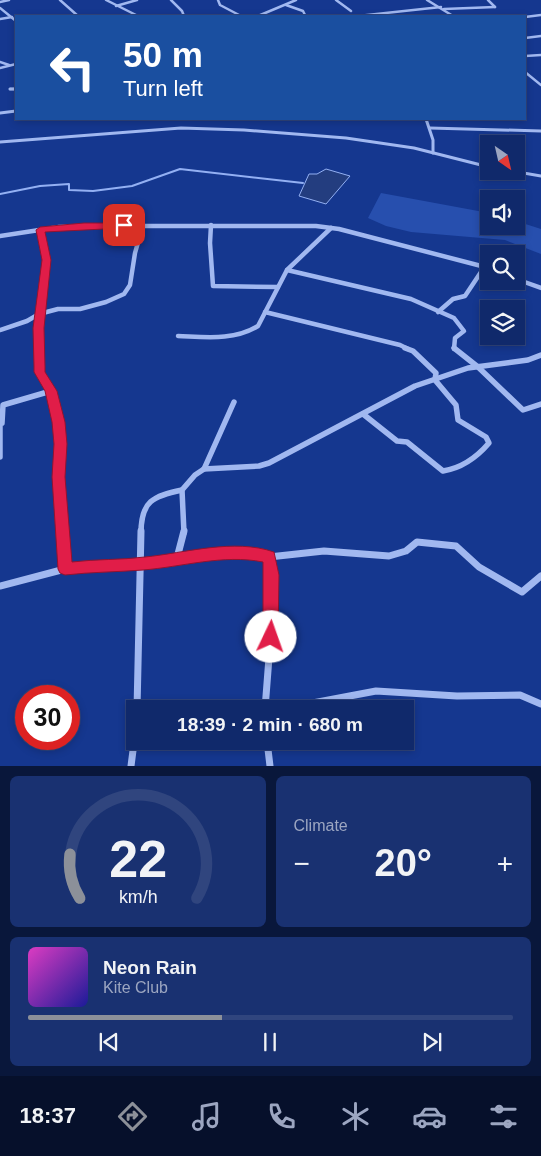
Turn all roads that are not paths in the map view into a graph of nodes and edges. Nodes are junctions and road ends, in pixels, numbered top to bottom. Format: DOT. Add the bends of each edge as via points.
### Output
graph roads {
  1 [pos="9,0"];
  2 [pos="60,0"];
  3 [pos="106,0"];
  4 [pos="137,0"];
  5 [pos="170,0"];
  6 [pos="218,0"];
  7 [pos="296,0"];
  8 [pos="336,0"];
  9 [pos="429,0"];
  10 [pos="438,0"];
  11 [pos="488,0"];
  12 [pos="0,2"];
  13 [pos="285,5"];
  14 [pos="116,6"];
  15 [pos="0,8"];
  16 [pos="443,8"];
  17 [pos="351,11"];
  18 [pos="77,15"];
  19 [pos="136,15"];
  20 [pos="184,15"];
  21 [pos="239,15"];
  22 [pos="260,15"];
  23 [pos="305,15"];
  24 [pos="369,15"];
  25 [pos="452,15"];
  26 [pos="541,15"];
  27 [pos="12,17"];
  28 [pos="526,17"];
  29 [pos="0,19"];
  30 [pos="15,20"];
  31 [pos="541,36"];
  32 [pos="526,38"];
  33 [pos="541,55"];
  34 [pos="526,56"];
  35 [pos="0,62"];
  36 [pos="15,64"];
  37 [pos="10,65"];
  38 [pos="0,68"];
  39 [pos="526,73"];
  40 [pos="541,85"];
  41 [pos="10,89"];
  42 [pos="15,89"];
  43 [pos="15,111"];
  44 [pos="0,113"];
  45 [pos="426,120"];
  46 [pos="430,128"];
  47 [pos="541,131"];
  48 [pos="0,142"];
  49 [pos="433,153"];
  50 [pos="480,165"];
  51 [pos="525,173"];
  52 [pos="541,176"];
  53 [pos="143,225"];
  54 [pos="211,225"];
  55 [pos="331,228"];
  56 [pos="40,230"];
  57 [pos="0,236"];
  58 [pos="480,265"];
  59 [pos="287,270"];
  60 [pos="480,277"];
  61 [pos="525,282"];
  62 [pos="278,287"];
  63 [pos="541,288"];
  64 [pos="265,312"];
  65 [pos="438,312"];
  66 [pos="40,314"];
  67 [pos="0,330"];
  68 [pos="178,336"];
  69 [pos="541,355"];
  70 [pos="478,366"];
  71 [pos="435,380"];
  72 [pos="51,391"];
  73 [pos="234,402"];
  74 [pos="541,404"];
  75 [pos="363,414"];
  76 [pos="1,423"];
  77 [pos="0,458"];
  78 [pos="204,469"];
  79 [pos="182,490"];
  80 [pos="269,557"];
  81 [pos="177,558"];
  82 [pos="142,564"];
  83 [pos="65,569"];
  84 [pos="541,576"];
  85 [pos="0,586"];
  86 [pos="137,700"];
  87 [pos="266,700"];
  88 [pos="328,700"];
  89 [pos="541,704"];
  90 [pos="133,750"];
  91 [pos="268,750"];
  92 [pos="131,766"];
  93 [pos="270,766"];
  1 -- 12 [label="street"];
  2 -- 18 [label="street"];
  3 -- 14 [label="street"];
  4 -- 14 [label="street"];
  5 -- 20 [label="street"];
  6 -- 21 [label="street" via="220,5"];
  7 -- 13 [label="street"];
  8 -- 17 [label="street"];
  9 -- 10 [label="street"];
  9 -- 16 [label="street"];
  11 -- 16 [label="street" via="494,7"];
  13 -- 22 [label="street"];
  13 -- 23 [label="street" via="303,11"];
  14 -- 19 [label="street"];
  15 -- 27 [label="street"];
  16 -- 24 [label="street"];
  16 -- 25 [label="street"];
  26 -- 28 [label="street"];
  27 -- 29 [label="street"];
  27 -- 30 [label="street"];
  31 -- 32 [label="street"];
  33 -- 34 [label="street"];
  35 -- 37 [label="street"];
  36 -- 37 [label="street"];
  37 -- 38 [label="street"];
  39 -- 40 [label="street"];
  41 -- 42 [label="street"];
  43 -- 44 [label="street"];
  45 -- 46 [label="street"];
  46 -- 47 [label="street"];
  46 -- 49 [label="street"];
  48 -- 49 [label="street" via="211,128 346,138"];
  49 -- 50 [label="street"];
  51 -- 52 [label="street"];
  53 -- 54 [label="street"];
  53 -- 56 [label="street"];
  53 -- 66 [label="street" via="130,285 124,294 80,309 58,309"];
  54 -- 55 [label="street"];
  54 -- 62 [label="street" via="213,286"];
  55 -- 58 [label="street"];
  55 -- 59 [label="street"];
  56 -- 57 [label="street"];
  56 -- 66 [label="street" via="46,260"];
  59 -- 62 [label="street"];
  59 -- 65 [label="street" via="412,299"];
  60 -- 65 [label="street" via="466,296 453,299"];
  61 -- 63 [label="street"];
  62 -- 64 [label="street"];
  64 -- 68 [label="street" via="258,326 250,332"];
  64 -- 71 [label="street" via="400,345 413,351 436,372"];
  65 -- 70 [label="street" via="454,318 464,331 455,338 454,349"];
  66 -- 67 [label="street"];
  66 -- 72 [label="street" via="40,372"];
  69 -- 70 [label="street" via="528,360"];
  70 -- 71 [label="street"];
  70 -- 74 [label="street" via="523,410"];
  71 -- 75 [label="street" via="415,386"];
  71 -- 75 [label="street" via="456,405 458,420 486,437 489,443 453,471 443,471 407,442 397,441"];
  72 -- 76 [label="street" via="3,405"];
  72 -- 83 [label="street" via="60,444 58,477"];
  73 -- 78 [label="street"];
  75 -- 78 [label="street" via="268,463"];
  76 -- 77 [label="street"];
  78 -- 79 [label="street"];
  79 -- 81 [label="street" via="184,536"];
  79 -- 82 [label="street" via="165,493 143,509"];
  80 -- 81 [label="street" via="225,553"];
  80 -- 84 [label="street" via="324,551 389,556 406,551 417,542 456,546 480,567 522,592"];
  80 -- 87 [label="street" via="272,619"];
  81 -- 82 [label="street"];
  82 -- 83 [label="street"];
  82 -- 86 [label="street"];
  83 -- 85 [label="street"];
  88 -- 89 [label="street" via="376,691 457,696 520,695"];
  90 -- 92 [label="street"];
  91 -- 93 [label="street"];
}
